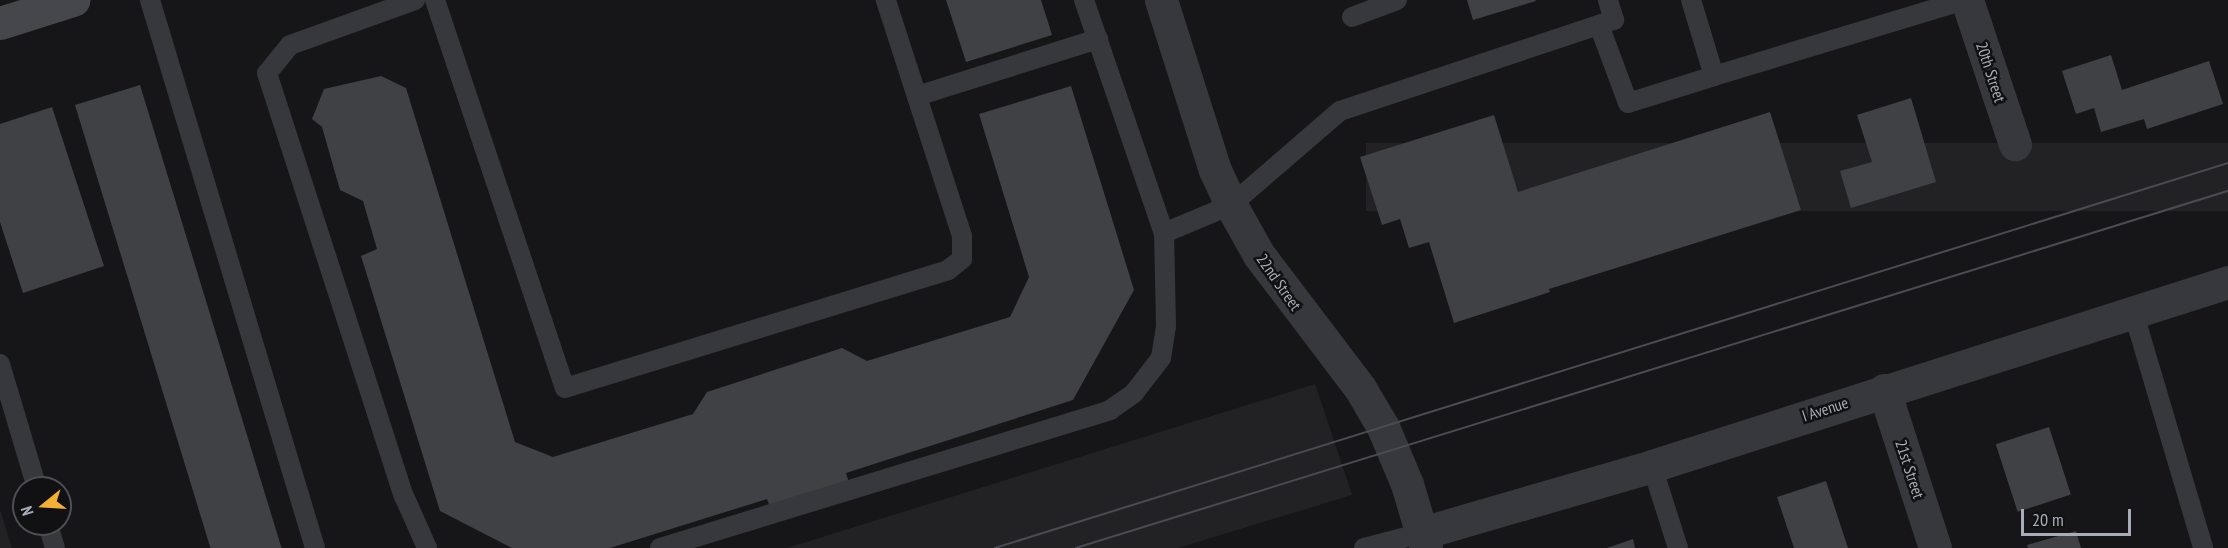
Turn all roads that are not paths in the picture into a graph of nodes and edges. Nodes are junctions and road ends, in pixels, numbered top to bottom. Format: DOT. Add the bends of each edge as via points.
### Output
graph roads {
  1 [pos="73,0"];
  2 [pos="150,0"];
  3 [pos="415,0"];
  4 [pos="435,0"];
  5 [pos="886,0"];
  6 [pos="1084,0"];
  7 [pos="1161,0"];
  8 [pos="1396,0"];
  9 [pos="1608,0"];
  10 [pos="1691,0"];
  11 [pos="1965,0"];
  12 [pos="1352,17"];
  13 [pos="0,23"];
  14 [pos="1599,25"];
  15 [pos="1098,39"];
  16 [pos="1714,76"];
  17 [pos="917,96"];
  18 [pos="2014,144"];
  19 [pos="1231,205"];
  20 [pos="1164,233"];
  21 [pos="2228,282"];
  22 [pos="2133,311"];
  23 [pos="0,364"];
  24 [pos="1884,390"];
  25 [pos="1652,466"];
  26 [pos="33,476"];
  27 [pos="1424,541"];
  28 [pos="315,548"];
  29 [pos="427,548"];
  30 [pos="660,548"];
  31 [pos="1364,548"];
  32 [pos="1678,548"];
  33 [pos="1935,548"];
  34 [pos="2203,548"];
  1 -- 13 [label="main road"];
  2 -- 28 [label="lane"];
  3 -- 29 [label="lane" via="290,45 267,74 404,496"];
  4 -- 17 [label="lane" via="565,388 948,270 962,259 962,236"];
  5 -- 17 [label="lane"];
  6 -- 15 [label="lane"];
  7 -- 19 [label="street, 22nd Street" via="1215,170"];
  8 -- 12 [label="lane"];
  9 -- 14 [label="lane" via="1614,20"];
  10 -- 16 [label="lane"];
  11 -- 16 [label="lane"];
  11 -- 18 [label="street, 20th Street"];
  14 -- 16 [label="lane" via="1628,103"];
  14 -- 19 [label="lane" via="1340,111"];
  15 -- 17 [label="lane"];
  15 -- 20 [label="lane"];
  19 -- 20 [label="lane"];
  19 -- 27 [label="street, 22nd Street" via="1259,255 1360,388 1383,427"];
  20 -- 30 [label="lane" via="1166,326 1161,358 1134,393 1110,410"];
  21 -- 22 [label="street, I Avenue"];
  22 -- 24 [label="street, I Avenue"];
  22 -- 34 [label="lane"];
  23 -- 26 [label="lane"];
  24 -- 25 [label="street, I Avenue"];
  24 -- 33 [label="street, 21st Street"];
  25 -- 27 [label="street, I Avenue"];
  25 -- 32 [label="lane"];
  27 -- 31 [label="lane"];
}
